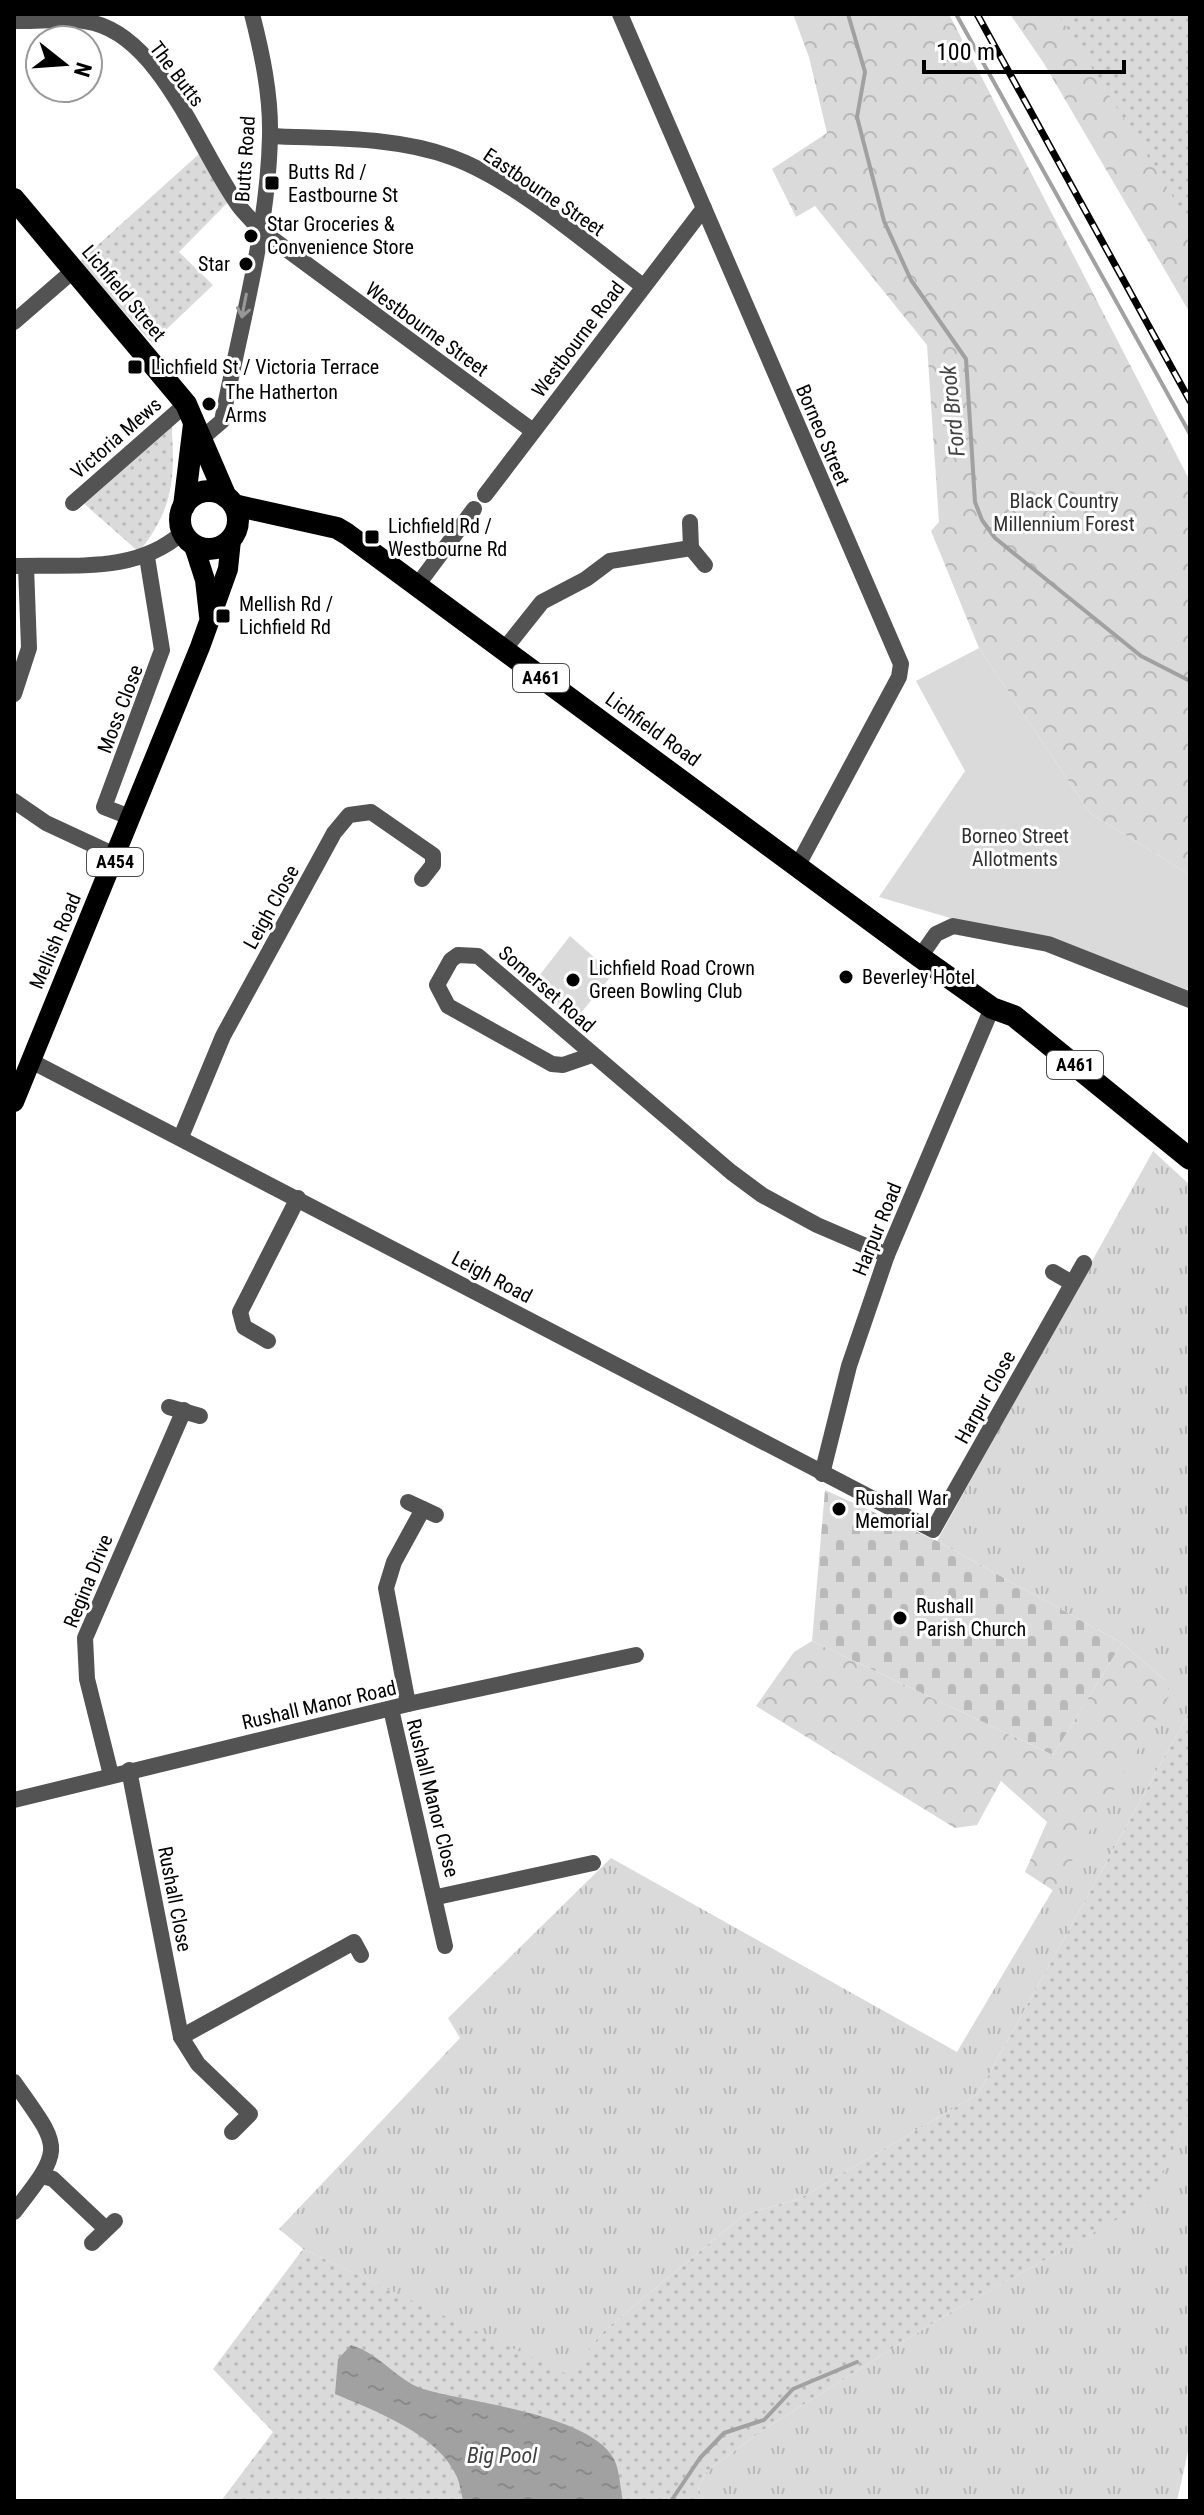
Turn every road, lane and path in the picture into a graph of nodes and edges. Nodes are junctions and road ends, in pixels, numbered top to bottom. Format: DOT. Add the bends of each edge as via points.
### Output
graph roads {
  1 [pos="252,14"];
  2 [pos="620,14"];
  3 [pos="14,21"];
  4 [pos="270,136"];
  5 [pos="14,199"];
  6 [pos="704,208"];
  7 [pos="259,229"];
  8 [pos="74,270"];
  9 [pos="643,286"];
  10 [pos="14,322"];
  11 [pos="194,421"];
  12 [pos="533,431"];
  13 [pos="485,495"];
  14 [pos="230,501"];
  15 [pos="73,503"];
  16 [pos="184,506"];
  17 [pos="474,509"];
  18 [pos="275,513"];
  19 [pos="690,522"];
  20 [pos="234,534"];
  21 [pos="188,539"];
  22 [pos="691,548"];
  23 [pos="147,557"];
  24 [pos="705,565"];
  25 [pos="20,566"];
  26 [pos="416,587"];
  27 [pos="209,620"];
  28 [pos="503,651"];
  29 [pos="14,694"];
  30 [pos="14,801"];
  31 [pos="122,814"];
  32 [pos="117,856"];
  33 [pos="798,865"];
  34 [pos="422,879"];
  35 [pos="920,957"];
  36 [pos="1190,1000"];
  37 [pos="992,1008"];
  38 [pos="592,1055"];
  39 [pos="31,1061"];
  40 [pos="14,1102"];
  41 [pos="181,1137"];
  42 [pos="1190,1159"];
  43 [pos="298,1198"];
  44 [pos="887,1255"];
  45 [pos="1084,1263"];
  46 [pos="1053,1272"];
  47 [pos="1072,1283"];
  48 [pos="267,1337"];
  49 [pos="200,1416"];
  50 [pos="822,1474"];
  51 [pos="422,1508"];
  52 [pos="933,1530"];
  53 [pos="636,1655"];
  54 [pos="408,1704"];
  55 [pos="391,1709"];
  56 [pos="129,1770"];
  57 [pos="111,1775"];
  58 [pos="14,1800"];
  59 [pos="593,1863"];
  60 [pos="437,1897"];
  61 [pos="445,1946"];
  62 [pos="361,1955"];
  63 [pos="181,2037"];
  64 [pos="14,2082"];
  65 [pos="232,2132"];
  66 [pos="43,2176"];
  67 [pos="14,2212"];
  68 [pos="92,2243"];
  1 -- 4 [label="street, Butts Road" via="266,79"];
  2 -- 6 [label="street, Borneo Street"];
  3 -- 7 [label="street, The Butts" via="92,22 116,32 171,92"];
  4 -- 7 [label="street, Butts Road"];
  4 -- 9 [label="street, Eastbourne Street" via="380,142 451,156 511,189"];
  5 -- 8 [label="highway, Lichfield Street"];
  6 -- 9 [label="street, Westbourne Road"];
  6 -- 33 [label="street, Borneo Street" via="901,664 899,677"];
  7 -- 11 [label="street, Butts Road, one-way" via="222,421"];
  7 -- 12 [label="street, Westbourne Street"];
  8 -- 10 [label="street"];
  8 -- 11 [label="highway, Lichfield Street"];
  9 -- 12 [label="street, Westbourne Road"];
  11 -- 14 [label="highway, Lichfield Street"];
  11 -- 15 [label="street, Victoria Mews"];
  11 -- 16 [label="highway"];
  12 -- 13 [label="street, Westbourne Road"];
  14 -- 16 [label="highway" via="204,492"];
  14 -- 18 [label="highway, Lichfield Road / A461"];
  14 -- 20 [label="highway"];
  16 -- 21 [label="highway" via="180,518"];
  17 -- 26 [label="street"];
  18 -- 20 [label="highway"];
  18 -- 26 [label="highway, Lichfield Road / A461" via="337,528"];
  19 -- 22 [label="street"];
  20 -- 21 [label="highway" via="211,550"];
  20 -- 27 [label="main road, Mellish Road / A454" via="228,569"];
  21 -- 23 [label="street"];
  21 -- 27 [label="main road, Mellish Road / A454" via="205,580"];
  22 -- 24 [label="street"];
  22 -- 28 [label="street" via="610,561 542,602"];
  23 -- 25 [label="street" via="121,563"];
  23 -- 31 [label="street, Moss Close" via="162,650 104,807"];
  25 -- 29 [label="street" via="29,648"];
  26 -- 28 [label="highway, Lichfield Road / A461"];
  27 -- 32 [label="main road, Mellish Road / A454"];
  28 -- 33 [label="highway, Lichfield Road / A461"];
  30 -- 32 [label="street" via="46,823"];
  32 -- 39 [label="main road, Mellish Road / A454"];
  33 -- 35 [label="highway, Lichfield Road / A461"];
  34 -- 41 [label="street, Leigh Close" via="433,865 433,855 371,812 349,815 334,833 223,1036"];
  35 -- 36 [label="street" via="936,934 953,926 1048,944"];
  35 -- 37 [label="highway, Lichfield Road / A461"];
  37 -- 42 [label="highway, Lichfield Road / A461" via="1014,1016"];
  37 -- 44 [label="street, Harpur Road"];
  38 -- 38 [label="street, Somerset Road" via="478,956 458,955 437,985 448,1006 552,1064"];
  38 -- 44 [label="street, Somerset Road" via="762,1195"];
  39 -- 40 [label="main road, Mellish Road / A454"];
  39 -- 41 [label="street, Leigh Road"];
  41 -- 43 [label="street, Leigh Road"];
  43 -- 48 [label="street" via="240,1312 244,1327"];
  43 -- 50 [label="street, Leigh Road"];
  44 -- 50 [label="street, Harpur Road" via="849,1366"];
  45 -- 47 [label="street, Harpur Close"];
  46 -- 47 [label="street"];
  47 -- 52 [label="street, Harpur Close"];
  49 -- 57 [label="street, Regina Drive" via="176,1408 85,1638 87,1679"];
  50 -- 52 [label="street, Leigh Road"];
  51 -- 54 [label="street" via="386,1588"];
  53 -- 54 [label="street, Rushall Manor Road"];
  54 -- 55 [label="street, Rushall Manor Road"];
  55 -- 56 [label="street, Rushall Manor Road"];
  55 -- 60 [label="street, Rushall Manor Close"];
  56 -- 57 [label="street, Rushall Manor Road"];
  56 -- 63 [label="street, Rushall Close"];
  57 -- 58 [label="street, Rushall Manor Road"];
  59 -- 60 [label="street, Rushall Manor Close" via="561,1878"];
  60 -- 61 [label="street, Rushall Manor Close"];
  62 -- 63 [label="street" via="354,1942"];
  63 -- 65 [label="street, Rushall Close" via="198,2064 250,2114"];
  64 -- 66 [label="street" via="53,2139"];
  66 -- 67 [label="street"];
  66 -- 68 [label="street" via="111,2225"];
}
